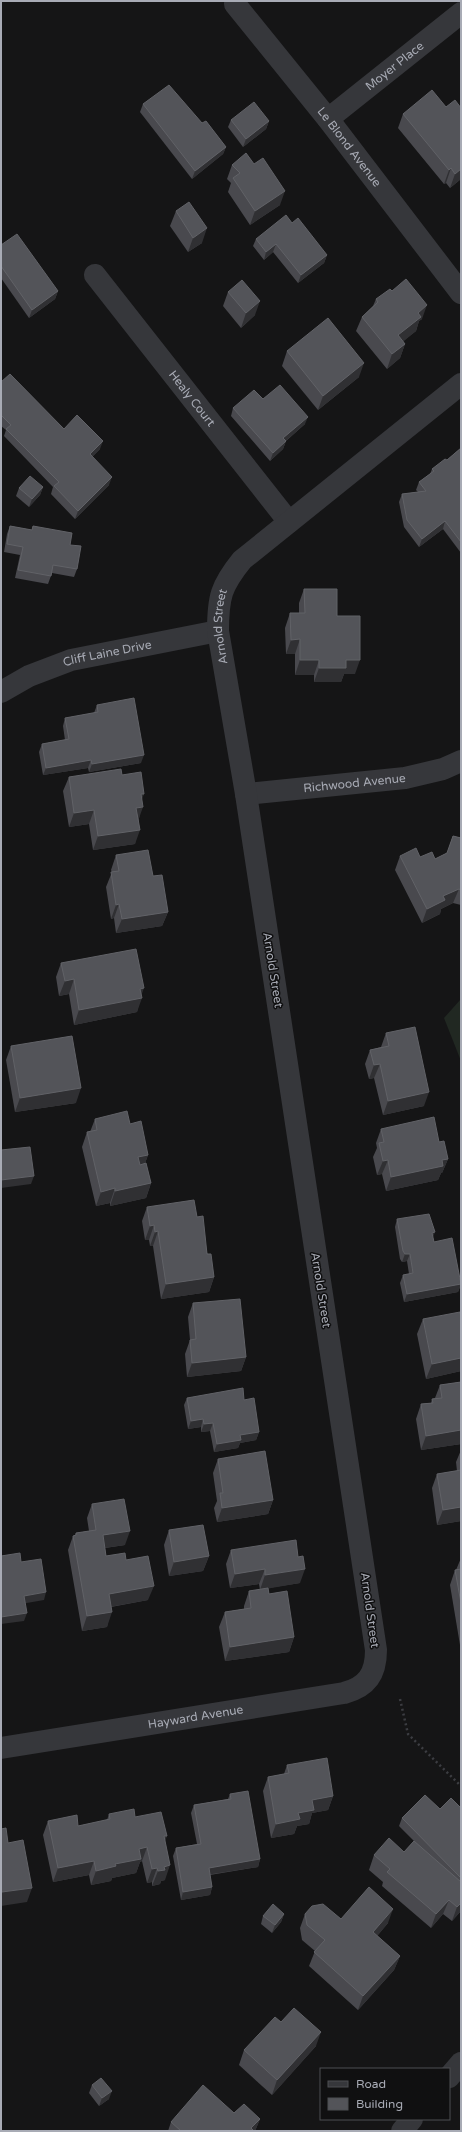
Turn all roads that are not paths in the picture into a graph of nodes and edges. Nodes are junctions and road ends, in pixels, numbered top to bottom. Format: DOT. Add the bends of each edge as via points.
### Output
graph roads {
  1 [pos="235,2"];
  2 [pos="461,13"];
  3 [pos="328,119"];
  4 [pos="95,275"];
  5 [pos="461,293"];
  6 [pos="461,384"];
  7 [pos="289,522"];
  8 [pos="218,631"];
  9 [pos="1,692"];
  10 [pos="461,761"];
  11 [pos="246,794"];
  12 [pos="376,1664"];
  13 [pos="1,1748"];
  14 [pos="461,2063"];
  15 [pos="450,2076"];
  16 [pos="411,2120"];
  17 [pos="402,2131"];
  1 -- 3 [label="street, Le Blond Avenue"];
  2 -- 3 [label="street, Moyer Place"];
  3 -- 5 [label="street, Le Blond Avenue"];
  4 -- 7 [label="street, Healy Court"];
  6 -- 7 [label="street, Arnold Street"];
  7 -- 8 [label="street, Arnold Street" via="242,560 226,580 218,605"];
  8 -- 9 [label="street, Cliff Laine Drive" via="71,660 29,676"];
  8 -- 11 [label="street, Arnold Street"];
  10 -- 11 [label="street, Richwood Avenue" via="443,769 404,778"];
  11 -- 12 [label="street, Arnold Street"];
  12 -- 13 [label="street, Hayward Avenue" via="368,1680 356,1690 344,1693"];
  14 -- 15 [label="street"];
  16 -- 17 [label="street"];
}
